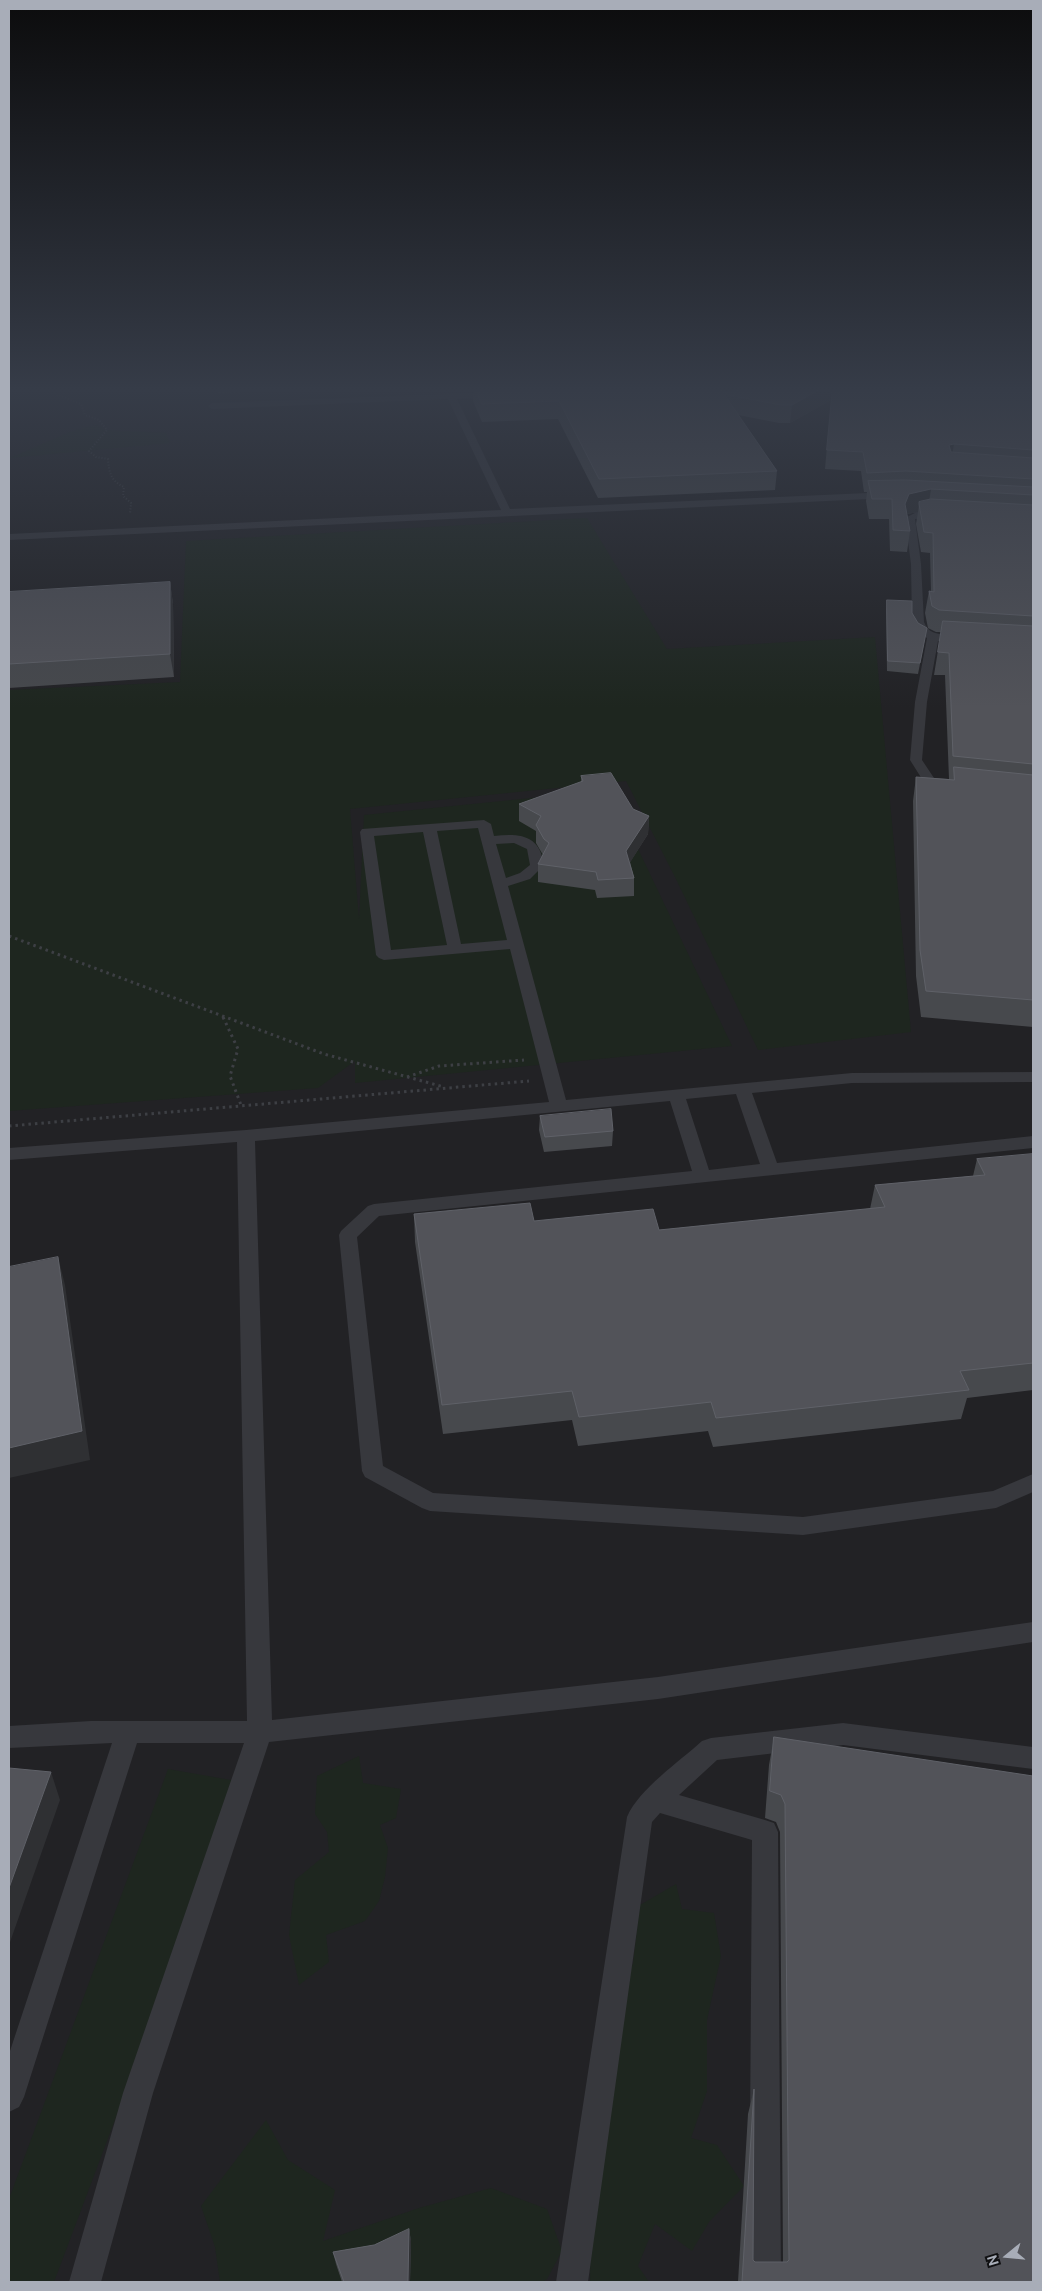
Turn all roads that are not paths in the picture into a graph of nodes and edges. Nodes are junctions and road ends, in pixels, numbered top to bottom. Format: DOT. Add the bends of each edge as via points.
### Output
graph roads {
  1 [pos="498,494"];
  2 [pos="903,495"];
  3 [pos="507,513"];
  4 [pos="955,516"];
  5 [pos="9,537"];
  6 [pos="933,637"];
  7 [pos="978,640"];
  8 [pos="959,787"];
  9 [pos="429,828"];
  10 [pos="488,841"];
  11 [pos="500,884"];
  12 [pos="516,944"];
  13 [pos="455,949"];
  14 [pos="1033,1077"];
  15 [pos="742,1088"];
  16 [pos="676,1094"];
  17 [pos="559,1106"];
  18 [pos="246,1136"];
  19 [pos="1033,1142"];
  20 [pos="9,1154"];
  21 [pos="770,1169"];
  22 [pos="702,1176"];
  23 [pos="1033,1483"];
  24 [pos="1033,1632"];
  25 [pos="128,1732"];
  26 [pos="260,1732"];
  27 [pos="9,1737"];
  28 [pos="1033,1758"];
  29 [pos="655,1800"];
  30 [pos="9,2097"];
  31 [pos="85,2282"];
  32 [pos="572,2282"];
  33 [pos="765,2282"];
  1 -- 3 [label="lane"];
  2 -- 3 [label="lane"];
  3 -- 5 [label="lane"];
  4 -- 6 [label="lane" via="928,514 910,518 918,622 922,631"];
  6 -- 7 [label="lane"];
  6 -- 8 [label="lane" via="921,702 916,760 932,784"];
  9 -- 10 [label="lane" via="484,824"];
  9 -- 13 [label="lane"];
  9 -- 13 [label="lane" via="367,832 384,955"];
  10 -- 11 [label="lane"];
  10 -- 11 [label="lane" via="527,842 537,854 538,865 529,874"];
  11 -- 12 [label="lane"];
  12 -- 13 [label="lane"];
  12 -- 17 [label="lane"];
  14 -- 15 [label="lane" via="852,1078"];
  15 -- 16 [label="lane"];
  15 -- 21 [label="lane"];
  16 -- 17 [label="lane"];
  16 -- 22 [label="lane"];
  17 -- 18 [label="lane"];
  18 -- 20 [label="lane"];
  18 -- 26 [label="lane"];
  19 -- 21 [label="lane"];
  21 -- 22 [label="lane"];
  22 -- 23 [label="lane" via="374,1210 348,1235 372,1471 430,1502 803,1526 996,1500"];
  24 -- 26 [label="lane" via="658,1688"];
  25 -- 26 [label="lane"];
  25 -- 27 [label="lane"];
  25 -- 30 [label="lane"];
  26 -- 31 [label="lane" via="138,2093"];
  28 -- 29 [label="lane" via="843,1734 711,1748"];
  29 -- 32 [label="lane" via="640,1817"];
  29 -- 33 [label="lane" via="765,1832"];
}
